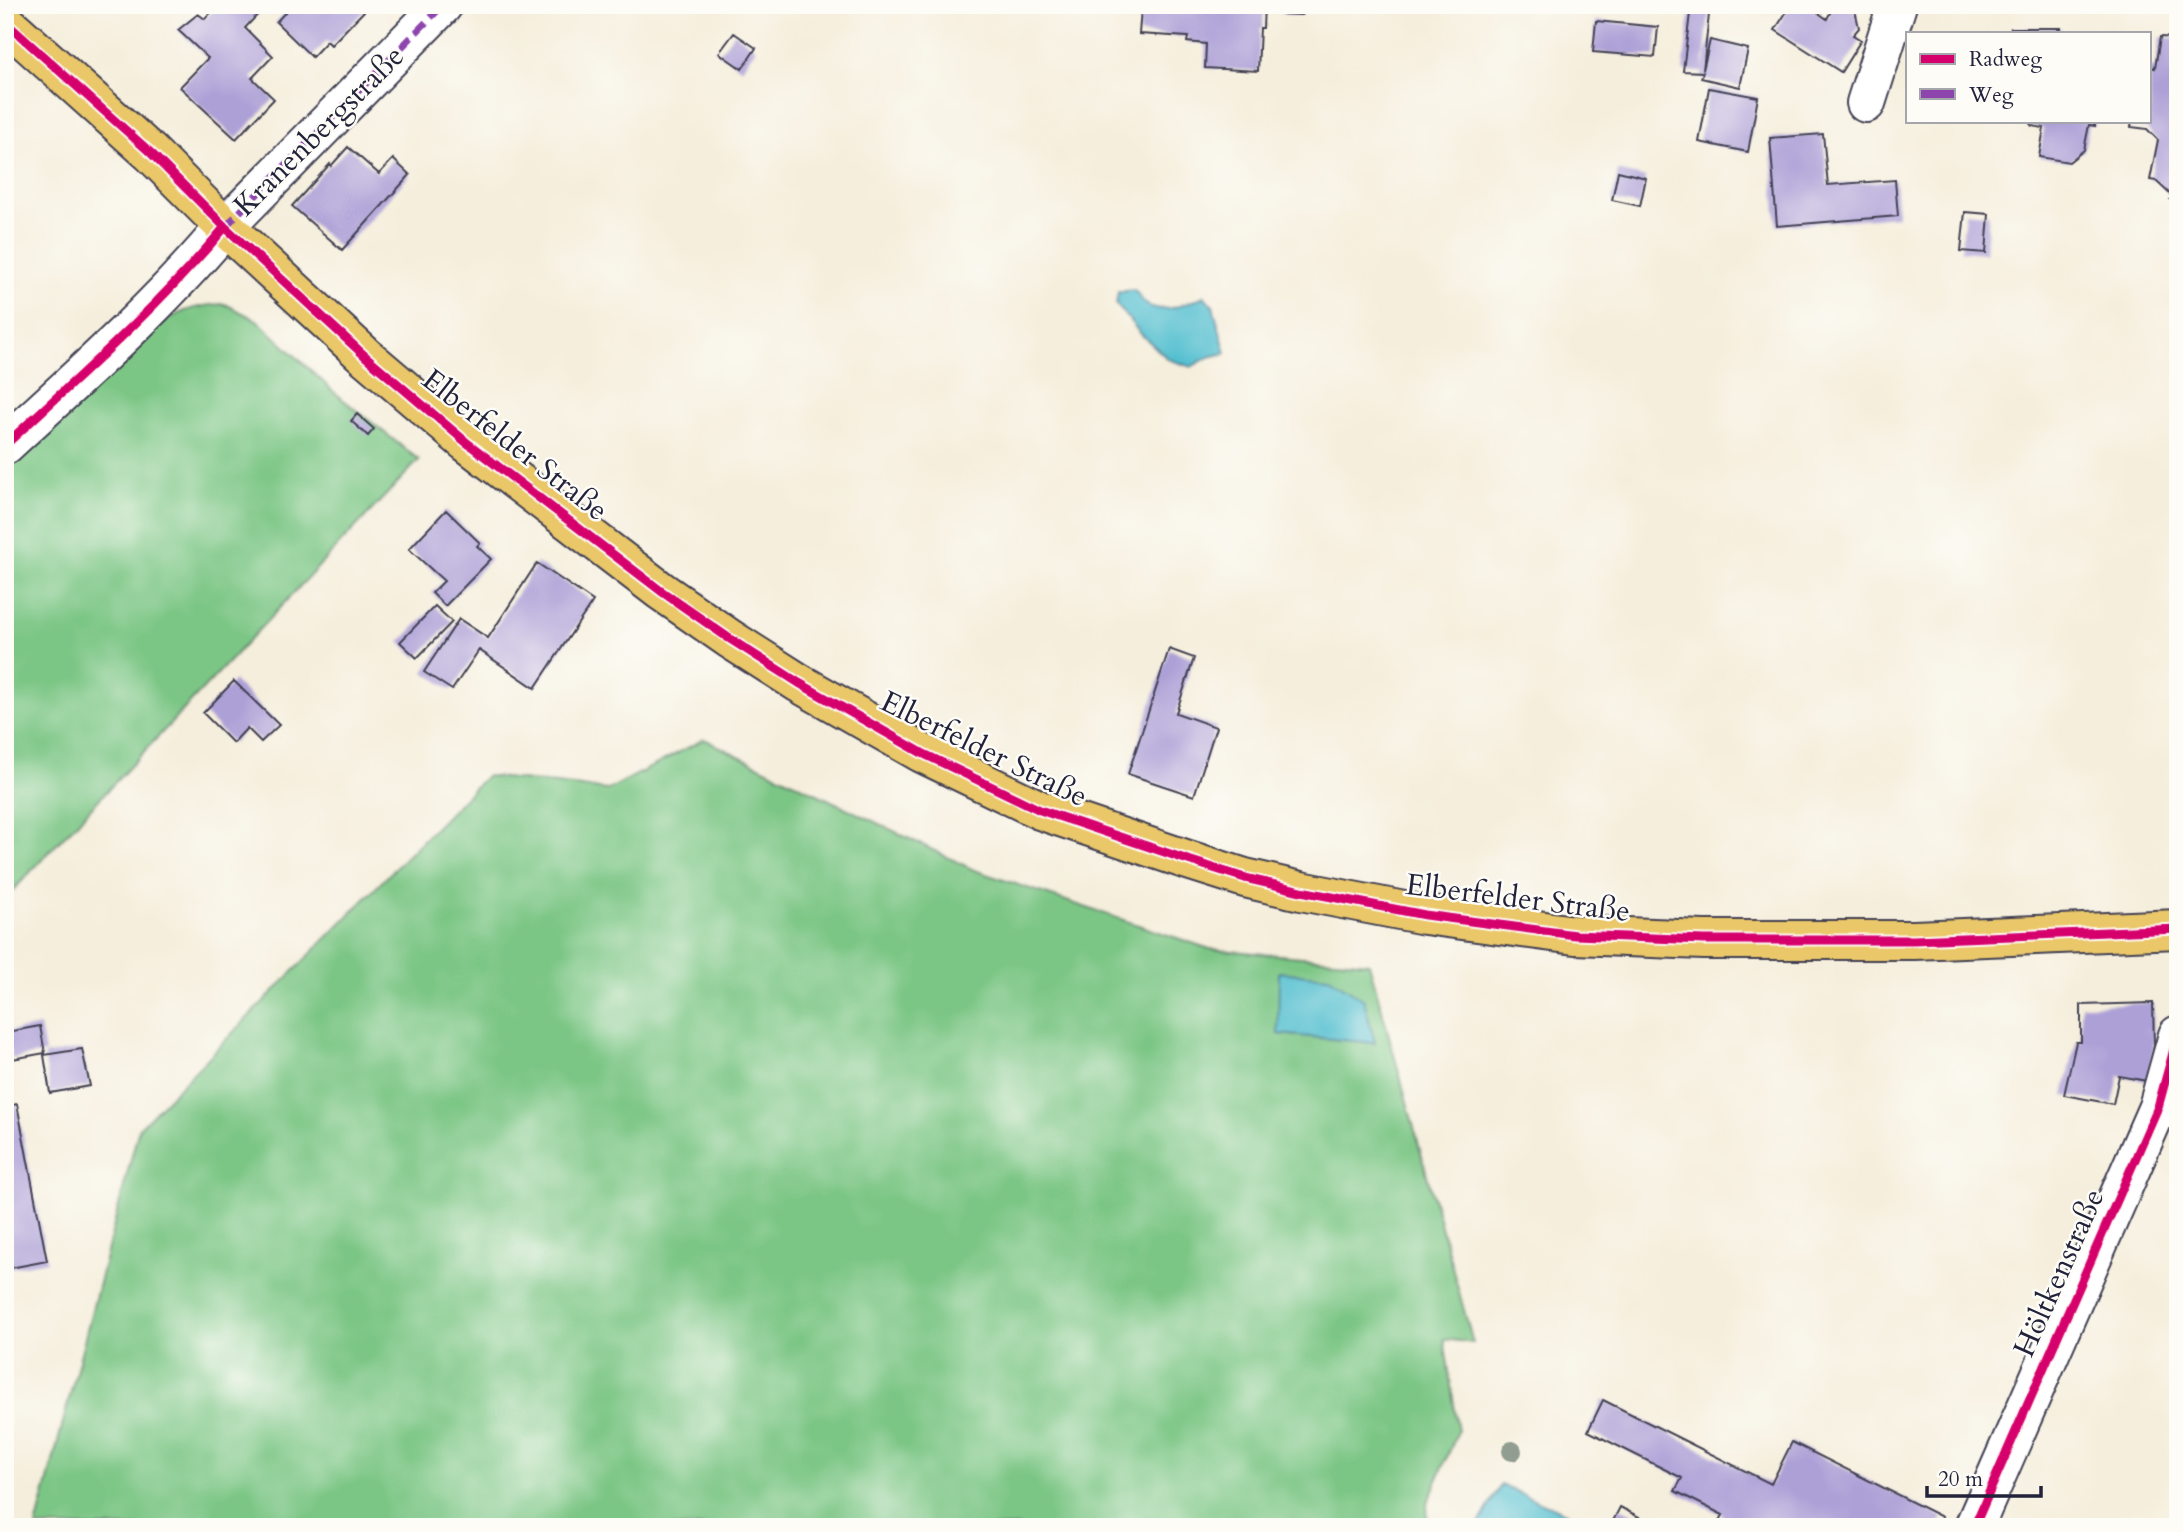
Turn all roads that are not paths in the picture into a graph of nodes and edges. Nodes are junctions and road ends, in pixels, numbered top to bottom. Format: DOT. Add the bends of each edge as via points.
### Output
graph roads {
  1 [pos="443,5"];
  2 [pos="1897,5"];
  3 [pos="5,22"];
  4 [pos="1866,103"];
  5 [pos="225,227"];
  6 [pos="5,446"];
  7 [pos="2178,929"];
  8 [pos="2178,1035"];
  9 [pos="1974,1527"];
  1 -- 5 [label="street, Kranenbergstraße"];
  2 -- 4 [label="street"];
  3 -- 5 [label="main road, Elberfelder Straße" via="151,153"];
  5 -- 6 [label="street, Kranenbergstraße" via="157,302"];
  5 -- 7 [label="main road, Elberfelder Straße" via="466,442 662,591 810,689 922,753 1040,810 1245,878 1425,915 1575,935 1914,940"];
  8 -- 9 [label="street, Höltkenstraße" via="2158,1107"];
}
